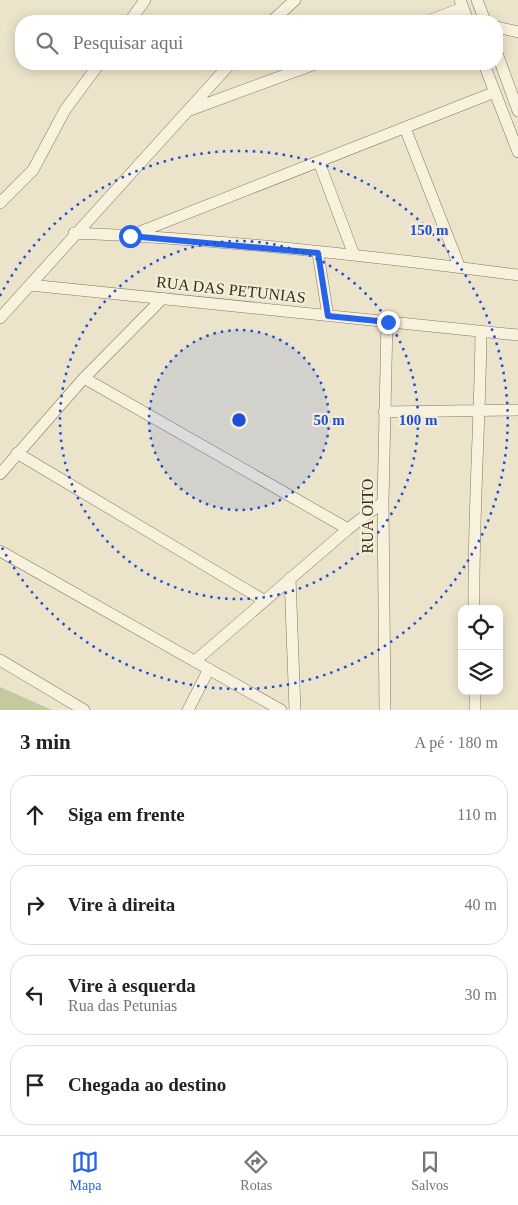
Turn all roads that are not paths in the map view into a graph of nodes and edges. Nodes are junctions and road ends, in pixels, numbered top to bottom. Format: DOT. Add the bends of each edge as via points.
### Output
graph roads {
  1 [pos="145,0"];
  2 [pos="295,0"];
  3 [pos="477,0"];
  4 [pos="461,4"];
  5 [pos="134,15"];
  6 [pos="279,15"];
  7 [pos="440,15"];
  8 [pos="483,15"];
  9 [pos="503,28"];
  10 [pos="518,32"];
  11 [pos="95,70"];
  12 [pos="225,70"];
  13 [pos="299,70"];
  14 [pos="486,70"];
  15 [pos="503,70"];
  16 [pos="495,92"];
  17 [pos="190,110"];
  18 [pos="518,111"];
  19 [pos="405,128"];
  20 [pos="518,152"];
  21 [pos="319,162"];
  22 [pos="0,202"];
  23 [pos="74,234"];
  24 [pos="130,236"];
  25 [pos="318,253"];
  26 [pos="354,255"];
  27 [pos="460,268"];
  28 [pos="518,275"];
  29 [pos="30,285"];
  30 [pos="163,298"];
  31 [pos="328,316"];
  32 [pos="0,318"];
  33 [pos="388,322"];
  34 [pos="481,332"];
  35 [pos="518,335"];
  36 [pos="84,378"];
  37 [pos="480,410"];
  38 [pos="518,410"];
  39 [pos="384,412"];
  40 [pos="17,454"];
  41 [pos="0,474"];
  42 [pos="383,502"];
  43 [pos="348,529"];
  44 [pos="0,551"];
  45 [pos="290,578"];
  46 [pos="265,601"];
  47 [pos="474,605"];
  48 [pos="0,660"];
  49 [pos="195,661"];
  50 [pos="209,670"];
  51 [pos="475,695"];
  52 [pos="84,710"];
  53 [pos="188,710"];
  54 [pos="281,710"];
  55 [pos="296,710"];
  56 [pos="385,710"];
  57 [pos="475,710"];
  1 -- 5 [label="street"];
  2 -- 6 [label="street"];
  3 -- 8 [label="street"];
  4 -- 7 [label="street"];
  9 -- 10 [label="street"];
  11 -- 22 [label="street" via="65,110 33,170"];
  12 -- 17 [label="street"];
  13 -- 17 [label="street"];
  14 -- 16 [label="street"];
  15 -- 18 [label="street"];
  16 -- 19 [label="street"];
  16 -- 20 [label="street"];
  17 -- 23 [label="street"];
  19 -- 21 [label="street"];
  19 -- 27 [label="street"];
  21 -- 24 [label="street"];
  21 -- 26 [label="street"];
  23 -- 24 [label="street"];
  23 -- 29 [label="street"];
  24 -- 25 [label="street"];
  25 -- 26 [label="street"];
  25 -- 31 [label="street"];
  26 -- 27 [label="street"];
  27 -- 28 [label="street"];
  29 -- 30 [label="street, RUA DAS PETUNIAS"];
  29 -- 32 [label="street"];
  30 -- 31 [label="street, RUA DAS PETUNIAS"];
  30 -- 36 [label="street"];
  31 -- 33 [label="street, RUA DAS PETUNIAS"];
  33 -- 34 [label="street, RUA DAS PETUNIAS"];
  33 -- 39 [label="street, RUA OITO"];
  34 -- 35 [label="street, RUA DAS PETUNIAS"];
  34 -- 37 [label="street"];
  36 -- 40 [label="street"];
  36 -- 43 [label="street"];
  37 -- 38 [label="street"];
  37 -- 39 [label="street"];
  37 -- 47 [label="street"];
  39 -- 42 [label="street, RUA OITO"];
  40 -- 41 [label="street"];
  40 -- 46 [label="street"];
  42 -- 43 [label="street"];
  42 -- 56 [label="street, RUA OITO"];
  43 -- 45 [label="street"];
  44 -- 49 [label="street"];
  45 -- 46 [label="street"];
  45 -- 55 [label="street"];
  46 -- 49 [label="street"];
  48 -- 52 [label="street"];
  49 -- 50 [label="street"];
  50 -- 53 [label="street"];
  50 -- 54 [label="street"];
  51 -- 57 [label="street"];
}
